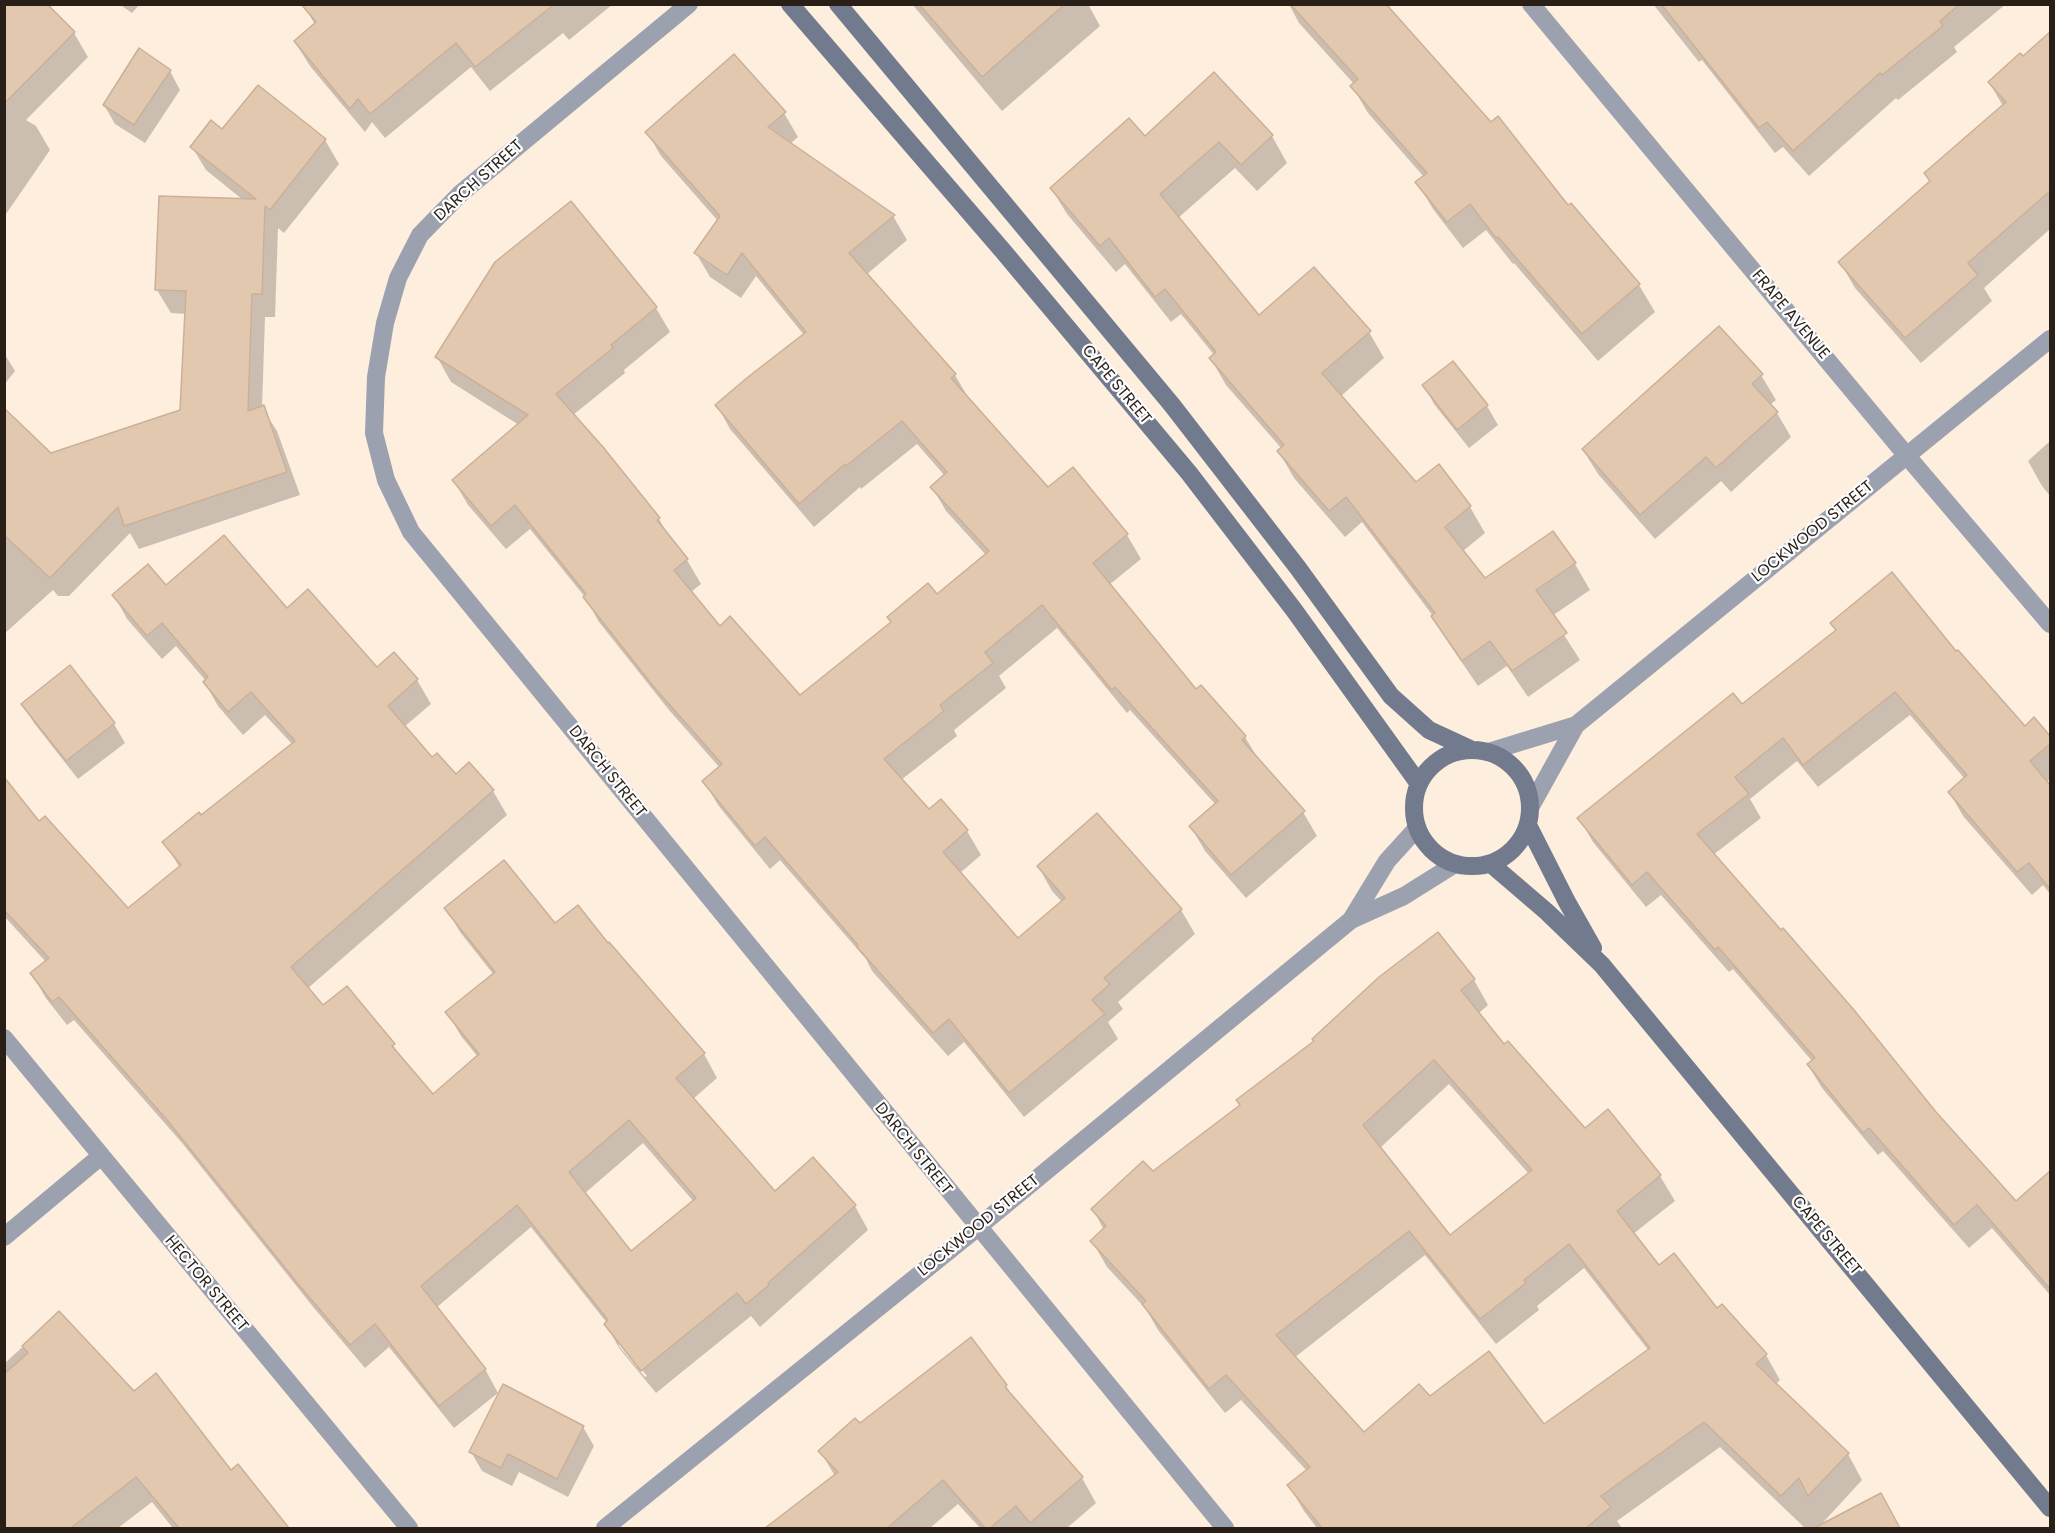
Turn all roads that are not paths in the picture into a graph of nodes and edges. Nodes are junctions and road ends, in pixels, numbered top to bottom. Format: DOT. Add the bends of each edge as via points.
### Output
graph roads {
  1 [pos="690,4"];
  2 [pos="790,4"];
  3 [pos="838,4"];
  4 [pos="1531,4"];
  5 [pos="2050,339"];
  6 [pos="1907,456"];
  7 [pos="2050,624"];
  8 [pos="1575,725"];
  9 [pos="1470,749"];
  10 [pos="1488,752"];
  11 [pos="1419,784"];
  12 [pos="1531,806"];
  13 [pos="1528,825"];
  14 [pos="1417,828"];
  15 [pos="1455,864"];
  16 [pos="1491,864"];
  17 [pos="1351,920"];
  18 [pos="1602,965"];
  19 [pos="4,1038"];
  20 [pos="101,1156"];
  21 [pos="977,1228"];
  22 [pos="4,1237"];
  23 [pos="2050,1508"];
  24 [pos="409,1528"];
  25 [pos="605,1528"];
  26 [pos="1225,1528"];
  1 -- 21 [label="street, DARCH STREET" via="459,194 420,235 398,278 386,323 376,377 374,433 386,480 411,532"];
  2 -- 11 [label="street, CAPE STREET" via="1189,473"];
  3 -- 9 [label="street, CAPE STREET" via="1172,405 1391,696 1429,730"];
  4 -- 6 [label="street, FRAPE AVENUE"];
  5 -- 6 [label="street, LOCKWOOD STREET"];
  6 -- 7 [label="street, FRAPE AVENUE"];
  6 -- 8 [label="street, LOCKWOOD STREET"];
  8 -- 10 [label="street, LOCKWOOD STREET"];
  8 -- 12 [label="street, LOCKWOOD STREET"];
  9 -- 10 [label="street"];
  9 -- 11 [label="street" via="1435,762"];
  10 -- 12 [label="street" via="1505,759 1518,772"];
  11 -- 14 [label="street" via="1414,810"];
  12 -- 13 [label="street"];
  13 -- 16 [label="street" via="1508,855"];
  13 -- 18 [label="street, CAPE STREET"];
  14 -- 15 [label="street" via="1426,844"];
  14 -- 17 [label="street, LOCKWOOD STREET" via="1387,861"];
  15 -- 16 [label="street"];
  15 -- 17 [label="street, LOCKWOOD STREET" via="1404,896"];
  16 -- 18 [label="street, CAPE STREET"];
  17 -- 21 [label="street, LOCKWOOD STREET"];
  18 -- 23 [label="street, CAPE STREET"];
  19 -- 20 [label="street, HECTOR STREET"];
  20 -- 22 [label="street"];
  20 -- 24 [label="street, HECTOR STREET"];
  21 -- 25 [label="street, LOCKWOOD STREET"];
  21 -- 26 [label="street, DARCH STREET"];
}
